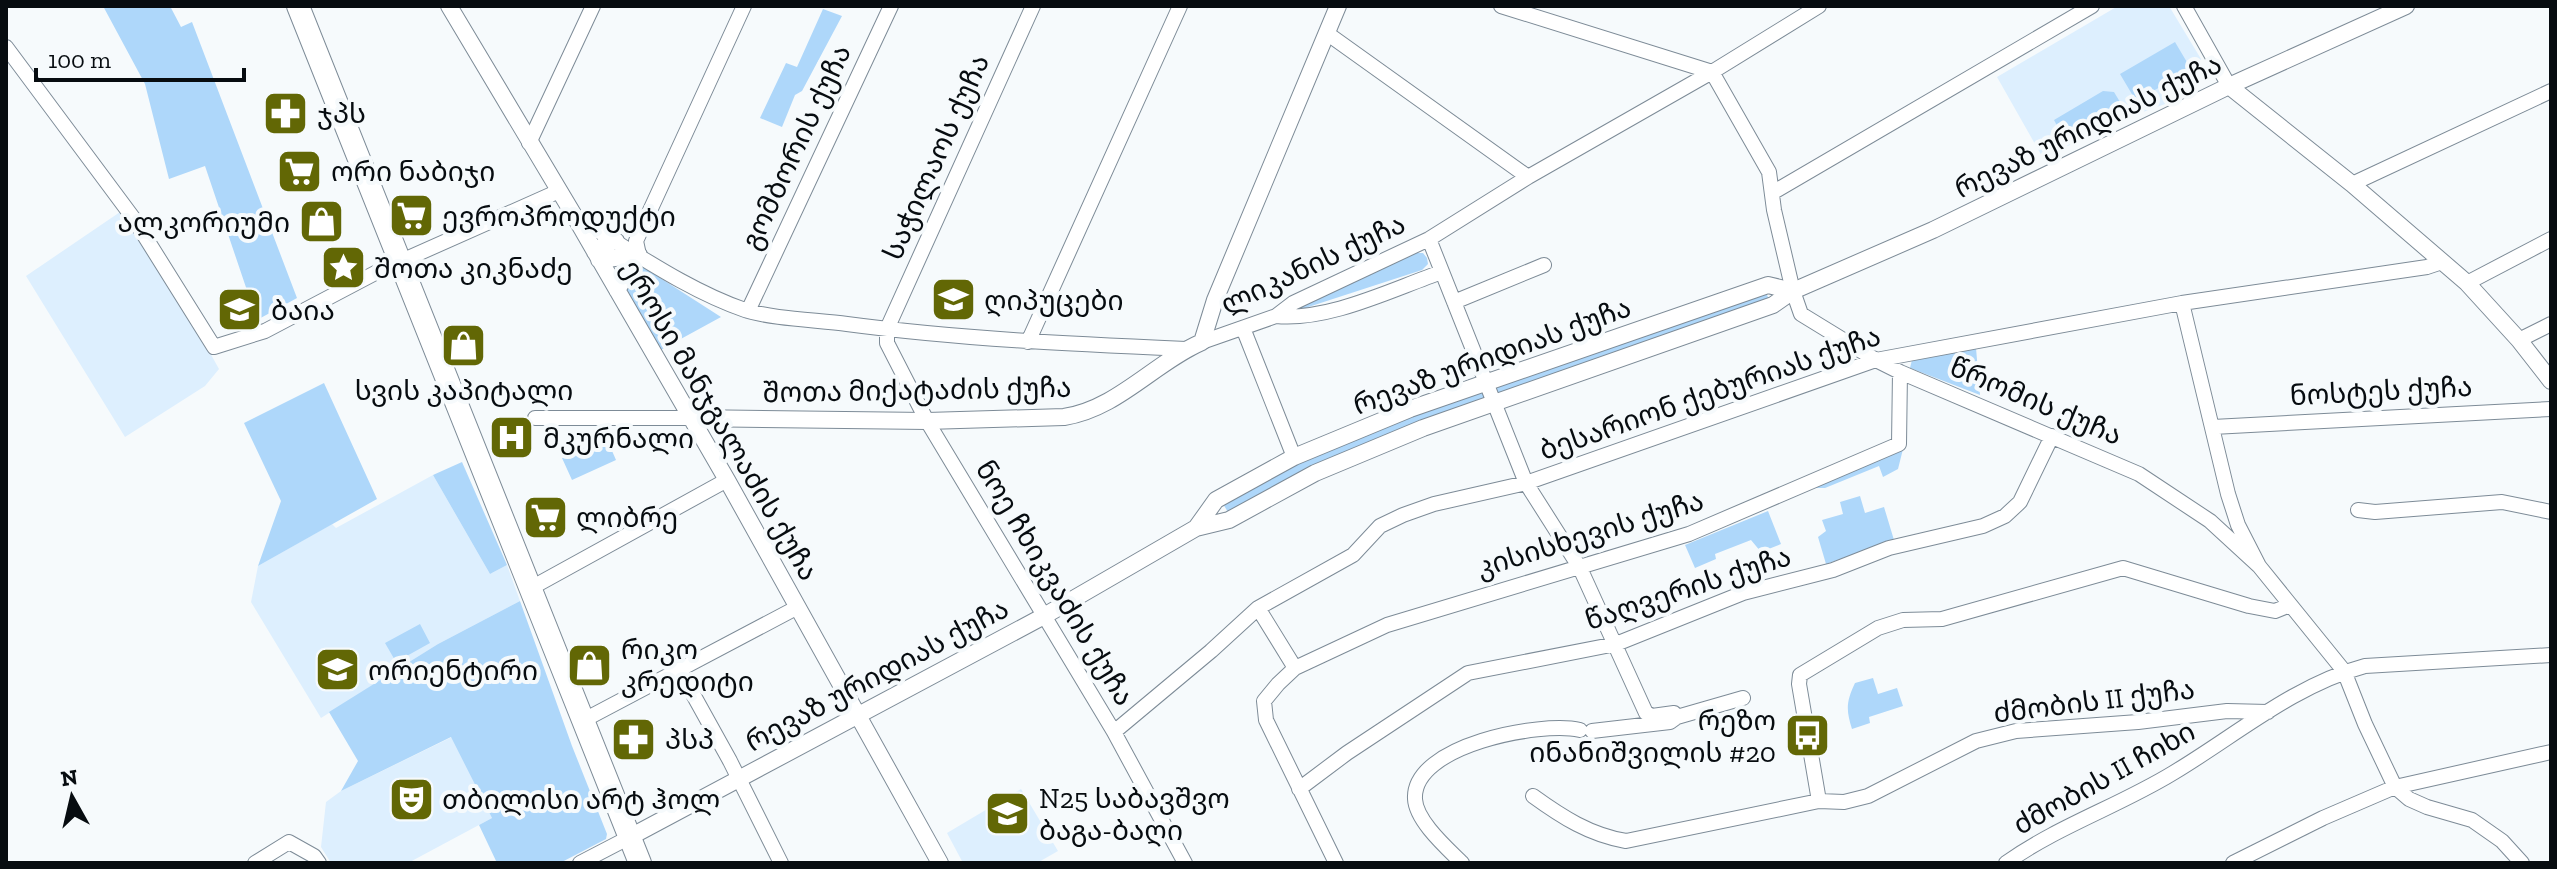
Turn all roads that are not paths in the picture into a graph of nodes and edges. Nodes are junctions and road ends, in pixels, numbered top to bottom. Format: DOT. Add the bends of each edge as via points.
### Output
graph roads {
  1 [pos="298,6"];
  2 [pos="449,6"];
  3 [pos="593,6"];
  4 [pos="744,6"];
  5 [pos="891,6"];
  6 [pos="1033,6"];
  7 [pos="1180,6"];
  8 [pos="1338,6"];
  9 [pos="1501,6"];
  10 [pos="1819,6"];
  11 [pos="2092,6"];
  12 [pos="2184,6"];
  13 [pos="2406,6"];
  14 [pos="1328,34"];
  15 [pos="6,47"];
  16 [pos="1712,72"];
  17 [pos="2229,86"];
  18 [pos="2551,91"];
  19 [pos="529,143"];
  20 [pos="1528,177"];
  21 [pos="2352,184"];
  22 [pos="559,191"];
  23 [pos="1772,193"];
  24 [pos="575,217"];
  25 [pos="1429,239"];
  26 [pos="2551,239"];
  27 [pos="616,241"];
  28 [pos="639,255"];
  29 [pos="597,256"];
  30 [pos="400,262"];
  31 [pos="2442,262"];
  32 [pos="1544,265"];
  33 [pos="1442,272"];
  34 [pos="2467,283"];
  35 [pos="617,290"];
  36 [pos="1793,291"];
  37 [pos="1454,302"];
  38 [pos="2182,303"];
  39 [pos="748,311"];
  40 [pos="1276,316"];
  41 [pos="2551,324"];
  42 [pos="1243,328"];
  43 [pos="887,329"];
  44 [pos="2519,340"];
  45 [pos="1028,342"];
  46 [pos="1202,342"];
  47 [pos="1186,349"];
  48 [pos="1876,360"];
  49 [pos="1900,372"];
  50 [pos="2551,381"];
  51 [pos="1486,383"];
  52 [pos="1494,404"];
  53 [pos="2551,409"];
  54 [pos="535,418"];
  55 [pos="689,418"];
  56 [pos="927,421"];
  57 [pos="2213,427"];
  58 [pos="2052,436"];
  59 [pos="1294,457"];
  60 [pos="727,480"];
  61 [pos="1526,483"];
  62 [pos="1216,500"];
  63 [pos="2358,510"];
  64 [pos="2551,512"];
  65 [pos="1229,520"];
  66 [pos="1196,528"];
  67 [pos="2259,566"];
  68 [pos="1580,568"];
  69 [pos="531,588"];
  70 [pos="2290,605"];
  71 [pos="796,608"];
  72 [pos="1258,608"];
  73 [pos="1044,616"];
  74 [pos="1616,644"];
  75 [pos="2551,655"];
  76 [pos="1295,668"];
  77 [pos="679,669"];
  78 [pos="2344,671"];
  79 [pos="1743,698"];
  80 [pos="2268,712"];
  81 [pos="856,717"];
  82 [pos="1677,717"];
  83 [pos="584,720"];
  84 [pos="1114,732"];
  85 [pos="2551,752"];
  86 [pos="739,779"];
  87 [pos="2395,787"];
  88 [pos="1299,789"];
  89 [pos="1533,796"];
  90 [pos="1819,801"];
  91 [pos="630,837"];
  92 [pos="2250,854"];
  93 [pos="255,863"];
  94 [pos="319,863"];
  95 [pos="580,863"];
  96 [pos="640,863"];
  97 [pos="781,863"];
  98 [pos="940,863"];
  99 [pos="1185,863"];
  100 [pos="1336,863"];
  101 [pos="1462,863"];
  102 [pos="2006,863"];
  103 [pos="2233,863"];
  104 [pos="2267,863"];
  105 [pos="2522,863"];
  1 -- 30 [label="main road"];
  2 -- 19 [label="street, ეროსი მანჯგალაძის ქუჩა"];
  3 -- 19 [label="street"];
  4 -- 28 [label="street" via="636,241"];
  5 -- 39 [label="street, გომბორის ქუჩა"];
  6 -- 43 [label="street, საჭილაოს ქუჩა"];
  7 -- 45 [label="street"];
  8 -- 14 [label="street"];
  9 -- 16 [label="street"];
  10 -- 16 [label="street, ლიკანის ქუჩა"];
  11 -- 23 [label="street"];
  12 -- 17 [label="street"];
  13 -- 17 [label="street, რევაზ ურიდიას ქუჩა"];
  14 -- 20 [label="street"];
  14 -- 46 [label="street"];
  15 -- 30 [label="street" via="134,219 214,347 265,331"];
  16 -- 20 [label="street, ლიკანის ქუჩა"];
  16 -- 23 [label="street" via="1769,172"];
  17 -- 21 [label="street"];
  17 -- 36 [label="street, რევაზ ურიდიას ქუჩა" via="1933,230"];
  18 -- 21 [label="street"];
  19 -- 22 [label="street, ეროსი მანჯგალაძის ქუჩა"];
  20 -- 25 [label="street, ლიკანის ქუჩა"];
  21 -- 31 [label="street"];
  22 -- 24 [label="street, ეროსი მანჯგალაძის ქუჩა"];
  22 -- 30 [label="street"];
  23 -- 36 [label="street"];
  24 -- 27 [label="street, ლიკანის ქუჩა"];
  24 -- 29 [label="street, ეროსი მანჯგალაძის ქუჩა"];
  25 -- 33 [label="street"];
  25 -- 40 [label="street, ლიკანის ქუჩა"];
  26 -- 34 [label="street"];
  27 -- 28 [label="street, ლიკანის ქუჩა"];
  27 -- 29 [label="street" via="605,244"];
  28 -- 29 [label="street"];
  28 -- 35 [label="street"];
  28 -- 39 [label="street, ლიკანის ქუჩა"];
  29 -- 35 [label="street, ეროსი მანჯგალაძის ქუჩა"];
  30 -- 69 [label="main road"];
  31 -- 34 [label="street"];
  31 -- 38 [label="street, ბესარიონ ქებურიას ქუჩა"];
  32 -- 37 [label="street"];
  33 -- 37 [label="street"];
  33 -- 40 [label="street" via="1328,312"];
  34 -- 44 [label="street"];
  35 -- 55 [label="street, ეროსი მანჯგალაძის ქუჩა"];
  36 -- 48 [label="street, წრომის ქუჩა" via="1801,314"];
  36 -- 51 [label="street, რევაზ ურიდიას ქუჩა" via="1768,285"];
  36 -- 52 [label="street, რევაზ ურიდიას ქუჩა" via="1773,305"];
  37 -- 51 [label="street"];
  38 -- 48 [label="street, ბესარიონ ქებურიას ქუჩა"];
  38 -- 57 [label="street"];
  39 -- 43 [label="street, ლიკანის ქუჩა"];
  40 -- 42 [label="street, ლიკანის ქუჩა"];
  41 -- 44 [label="street"];
  42 -- 46 [label="street, ლიკანის ქუჩა"];
  42 -- 59 [label="street"];
  43 -- 45 [label="street, ლიკანის ქუჩა"];
  43 -- 56 [label="street, ნოე ჩხიკვაძის ქუჩა" via="889,350"];
  44 -- 50 [label="street"];
  45 -- 47 [label="street, ლიკანის ქუჩა"];
  46 -- 47 [label="street, ლიკანის ქუჩა"];
  47 -- 56 [label="street, შოთა მიქატაძის ქუჩა" via="1081,414"];
  48 -- 49 [label="street, წრომის ქუჩა"];
  48 -- 61 [label="street, ბესარიონ ქებურიას ქუჩა"];
  49 -- 58 [label="street, წრომის ქუჩა"];
  49 -- 68 [label="street, კისისხევის ქუჩა" via="1899,444 1689,534"];
  51 -- 52 [label="street"];
  51 -- 59 [label="street, რევაზ ურიდიას ქუჩა"];
  52 -- 61 [label="street"];
  52 -- 65 [label="street, რევაზ ურიდიას ქუჩა" via="1315,473"];
  53 -- 57 [label="street, ნოსტეს ქუჩა"];
  54 -- 55 [label="street, შოთა მიქატაძის ქუჩა"];
  55 -- 56 [label="street, შოთა მიქატაძის ქუჩა"];
  55 -- 60 [label="street, ეროსი მანჯგალაძის ქუჩა"];
  56 -- 73 [label="street, ნოე ჩხიკვაძის ქუჩა"];
  57 -- 67 [label="street" via="2238,525"];
  58 -- 67 [label="street, წრომის ქუჩა" via="2172,494"];
  58 -- 74 [label="street, წაღვერის ქუჩა" via="2020,502 2005,516 1743,593"];
  59 -- 62 [label="street, რევაზ ურიდიას ქუჩა"];
  60 -- 69 [label="street"];
  60 -- 71 [label="street, ეროსი მანჯგალაძის ქუჩა"];
  61 -- 68 [label="street"];
  61 -- 72 [label="street, ბესარიონ ქებურიას ქუჩა" via="1403,515 1380,526 1353,555"];
  62 -- 65 [label="street"];
  62 -- 66 [label="street, რევაზ ურიდიას ქუჩა"];
  63 -- 64 [label="street" via="2502,502"];
  65 -- 66 [label="street, რევაზ ურიდიას ქუჩა"];
  66 -- 73 [label="street, რევაზ ურიდიას ქუჩა"];
  67 -- 70 [label="street"];
  68 -- 74 [label="street"];
  68 -- 76 [label="street, კისისხევის ქუჩა" via="1387,625"];
  69 -- 83 [label="main road"];
  70 -- 78 [label="street"];
  70 -- 90 [label="street" via="2275,611 2249,606 2123,568 1983,609 1878,628 1800,675"];
  71 -- 77 [label="street"];
  71 -- 81 [label="street, ეროსი მანჯგალაძის ქუჩა"];
  72 -- 76 [label="street"];
  72 -- 84 [label="street, ბესარიონ ქებურიას ქუჩა"];
  73 -- 81 [label="street, რევაზ ურიდიას ქუჩა"];
  73 -- 84 [label="street, ნოე ჩხიკვაძის ქუჩა"];
  74 -- 82 [label="street" via="1646,713"];
  74 -- 88 [label="street, წაღვერის ქუჩა" via="1468,673"];
  75 -- 78 [label="street, ძმობის II ქუჩა"];
  76 -- 88 [label="street" via="1264,701 1266,720"];
  77 -- 83 [label="street"];
  77 -- 86 [label="street"];
  78 -- 80 [label="street, ძმობის II ქუჩა"];
  78 -- 87 [label="street"];
  79 -- 82 [label="street"];
  80 -- 90 [label="street, ძმობის II ქუჩა" via="2227,711 2016,731 1976,741 1868,796"];
  80 -- 102 [label="street, ძმობის II ჩიხი" via="2171,774"];
  81 -- 86 [label="street, რევაზ ურიდიას ქუჩა"];
  81 -- 98 [label="street, ეროსი მანჯგალაძის ქუჩა"];
  82 -- 101 [label="street" via="1586,731 1549,728 1471,743 1436,764 1414,795 1418,813"];
  83 -- 91 [label="main road"];
  84 -- 99 [label="street, ნოე ჩხიკვაძის ქუჩა"];
  85 -- 87 [label="street"];
  86 -- 91 [label="street, რევაზ ურიდიას ქუჩა"];
  86 -- 97 [label="street"];
  87 -- 92 [label="street"];
  87 -- 105 [label="street" via="2427,807 2472,820"];
  88 -- 100 [label="street"];
  89 -- 90 [label="street, ძმობის II ქუჩა" via="1582,828 1626,841"];
  91 -- 95 [label="street, რევაზ ურიდიას ქუჩა"];
  91 -- 96 [label="main road"];
  92 -- 103 [label="street"];
  92 -- 104 [label="street"];
  93 -- 94 [label="street" via="289,842"];
}
